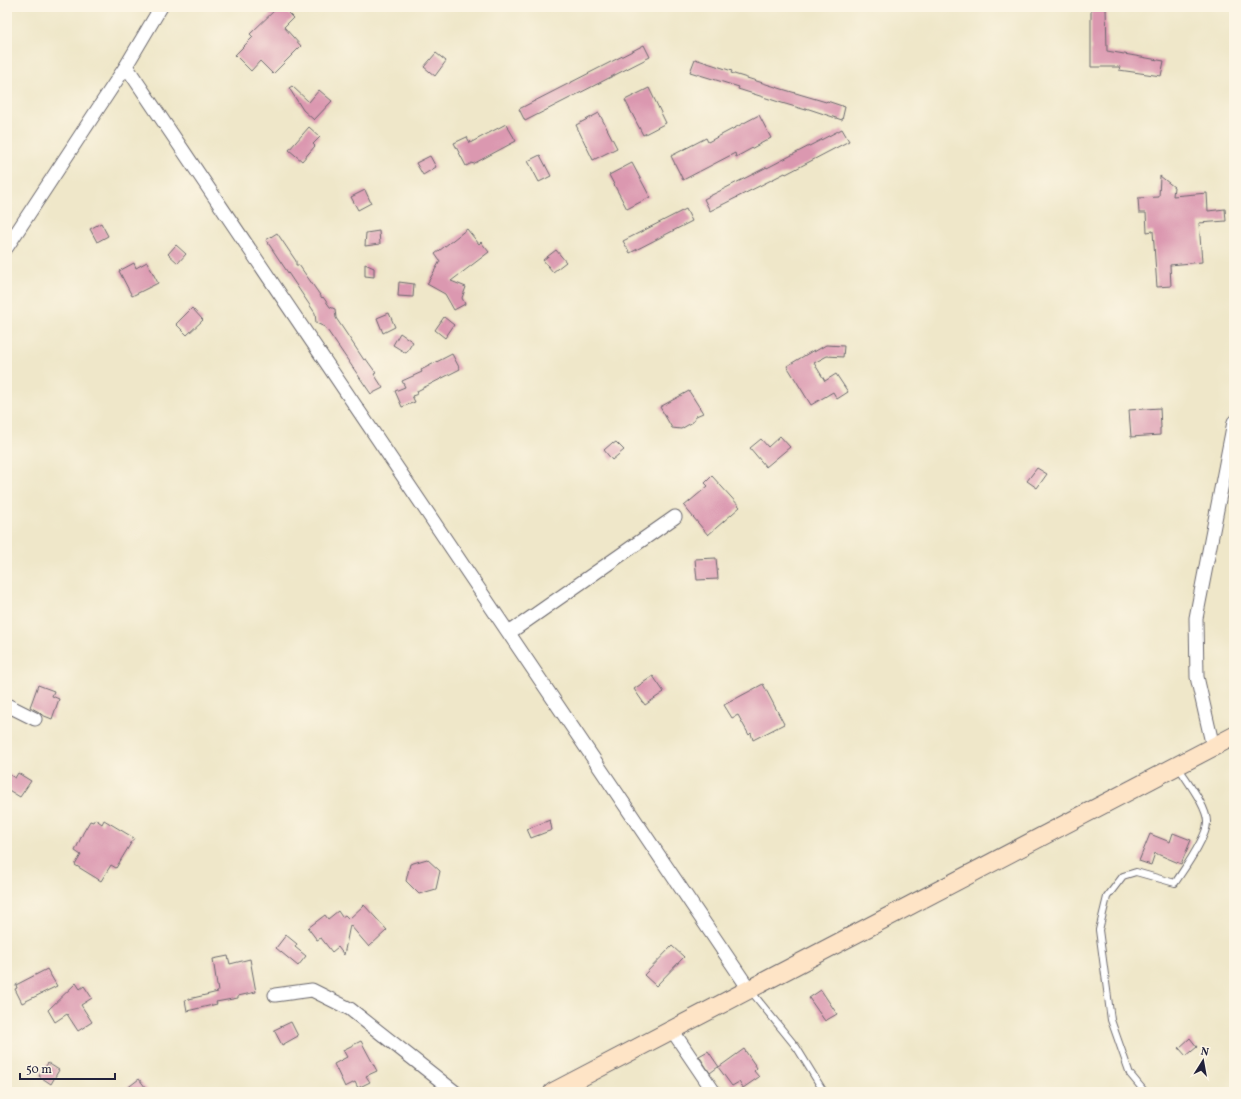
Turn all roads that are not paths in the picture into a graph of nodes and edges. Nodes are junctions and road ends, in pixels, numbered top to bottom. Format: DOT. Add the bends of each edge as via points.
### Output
graph roads {
  1 [pos="161,7"];
  2 [pos="126,66"];
  3 [pos="7,247"];
  4 [pos="1234,422"];
  5 [pos="675,517"];
  6 [pos="509,634"];
  7 [pos="7,706"];
  8 [pos="35,719"];
  9 [pos="1234,736"];
  10 [pos="1213,746"];
  11 [pos="1177,765"];
  12 [pos="749,989"];
  13 [pos="275,995"];
  14 [pos="672,1030"];
  15 [pos="455,1092"];
  16 [pos="553,1092"];
  17 [pos="714,1092"];
  18 [pos="824,1092"];
  19 [pos="1144,1092"];
  1 -- 2 [label="street"];
  2 -- 3 [label="street"];
  2 -- 6 [label="street"];
  4 -- 10 [label="street" via="1196,618 1197,677"];
  5 -- 6 [label="street"];
  6 -- 12 [label="street"];
  7 -- 8 [label="street"];
  9 -- 10 [label="street"];
  10 -- 11 [label="street"];
  11 -- 12 [label="street"];
  11 -- 19 [label="lane" via="1204,807 1208,821 1206,833 1175,883 1136,872 1124,876 1107,897 1099,930 1111,1020 1130,1074"];
  12 -- 14 [label="street"];
  12 -- 18 [label="lane" via="797,1048"];
  13 -- 15 [label="street" via="312,990 350,1008"];
  14 -- 16 [label="street"];
  14 -- 17 [label="street"];
}
